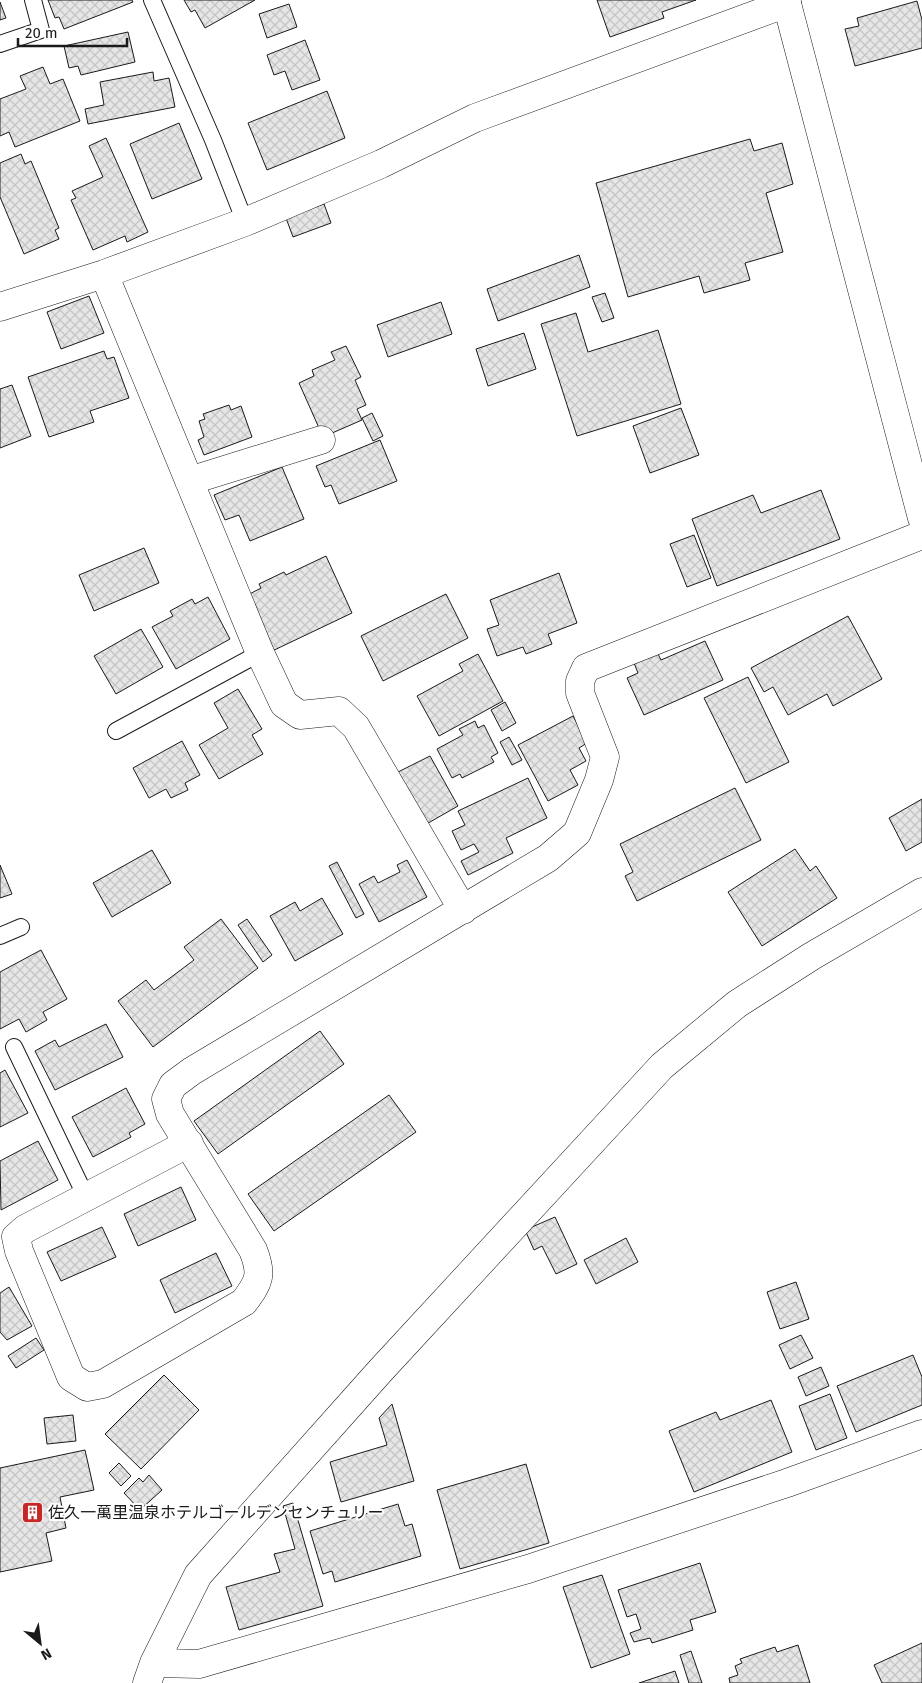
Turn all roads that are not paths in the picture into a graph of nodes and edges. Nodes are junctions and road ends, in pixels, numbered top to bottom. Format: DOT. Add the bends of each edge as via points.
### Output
graph roads {
  1 [pos="33,0"];
  2 [pos="152,0"];
  3 [pos="787,1"];
  4 [pos="0,44"];
  5 [pos="245,222"];
  6 [pos="104,274"];
  7 [pos="0,307"];
  8 [pos="321,440"];
  9 [pos="189,481"];
  10 [pos="922,518"];
  11 [pos="922,535"];
  12 [pos="260,653"];
  13 [pos="116,731"];
  14 [pos="922,892"];
  15 [pos="463,910"];
  16 [pos="21,927"];
  17 [pos="0,936"];
  18 [pos="14,1047"];
  19 [pos="189,1143"];
  20 [pos="86,1197"];
  21 [pos="922,1434"];
  22 [pos="151,1673"];
  1 -- 4 [label="lane" via="41,30"];
  2 -- 5 [label="lane"];
  3 -- 5 [label="street" via="475,118 381,164"];
  3 -- 10 [label="street"];
  5 -- 6 [label="street"];
  6 -- 7 [label="street"];
  6 -- 9 [label="street"];
  8 -- 9 [label="street"];
  9 -- 12 [label="street"];
  11 -- 15 [label="street" via="586,668 580,681 580,693 605,757 577,833 548,858"];
  12 -- 13 [label="lane"];
  12 -- 15 [label="street" via="284,704 300,716 339,711 356,727"];
  14 -- 22 [label="street" via="736,1004 662,1066 374,1377 198,1575"];
  15 -- 19 [label="street" via="173,1085 166,1099 170,1114"];
  16 -- 17 [label="lane"];
  18 -- 20 [label="lane"];
  19 -- 20 [label="street"];
  19 -- 20 [label="street" via="253,1250 258,1264 258,1283 244,1302 103,1384 87,1387 71,1377 16,1237"];
  21 -- 22 [label="street" via="787,1483 528,1569 199,1664"];
}
